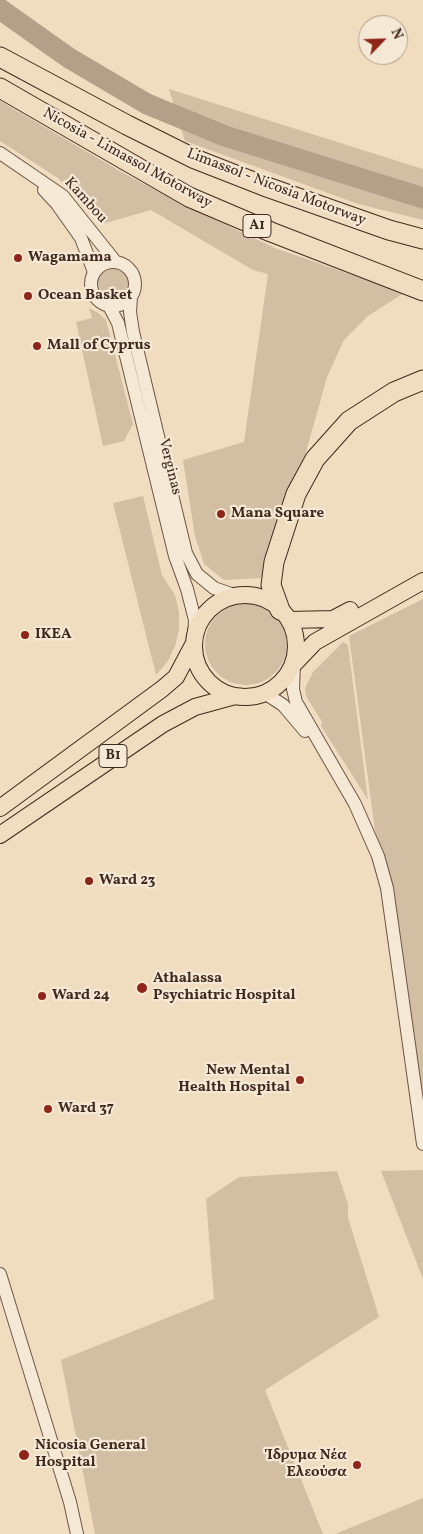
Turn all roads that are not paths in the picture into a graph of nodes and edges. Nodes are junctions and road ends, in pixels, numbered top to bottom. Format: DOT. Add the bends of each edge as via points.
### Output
graph roads {
  1 [pos="0,57"];
  2 [pos="0,88"];
  3 [pos="0,153"];
  4 [pos="0,160"];
  5 [pos="423,239"];
  6 [pos="115,262"];
  7 [pos="94,272"];
  8 [pos="423,291"];
  9 [pos="131,297"];
  10 [pos="109,306"];
  11 [pos="423,380"];
  12 [pos="423,570"];
  13 [pos="423,581"];
  14 [pos="234,595"];
  15 [pos="285,615"];
  16 [pos="194,641"];
  17 [pos="294,664"];
  18 [pos="266,694"];
  19 [pos="235,696"];
  20 [pos="324,754"];
  21 [pos="0,808"];
  22 [pos="0,835"];
  23 [pos="423,1144"];
  24 [pos="0,1274"];
  25 [pos="77,1534"];
  1 -- 5 [label="highway, Limassol - Nicosia Motorway" via="195,159 291,196"];
  2 -- 8 [label="highway, Nicosia - Limassol Motorway / A1" via="189,197"];
  3 -- 6 [label="street, Kambou" via="63,196"];
  4 -- 7 [label="street, Kambou" via="42,189 57,204 81,238"];
  6 -- 7 [label="street" via="99,266"];
  6 -- 9 [label="street" via="131,270 135,279"];
  7 -- 10 [label="street" via="92,292"];
  9 -- 10 [label="street" via="117,306"];
  9 -- 14 [label="street, Verginas" via="133,332 186,552 197,574 214,588"];
  10 -- 16 [label="street, Verginas" via="118,323 175,556 187,589 194,620"];
  11 -- 15 [label="highway" via="394,392 349,421 315,459 296,494 274,562 271,585"];
  12 -- 15 [label="main road" via="333,619"];
  13 -- 17 [label="main road" via="315,642"];
  14 -- 15 [label="main road" via="250,594 267,600"];
  14 -- 16 [label="main road, B1" via="220,600 208,610 199,622"];
  15 -- 17 [label="main road" via="295,634"];
  16 -- 19 [label="main road, B1" via="196,662 205,678 218,690"];
  16 -- 21 [label="main road, B1" via="176,676 162,689"];
  17 -- 18 [label="main road" via="285,680"];
  17 -- 20 [label="street" via="294,697"];
  18 -- 19 [label="main road, B1" via="250,698"];
  18 -- 20 [label="street" via="283,705"];
  19 -- 22 [label="main road, B1" via="195,707 162,724"];
  20 -- 23 [label="street" via="363,821 387,888"];
  24 -- 25 [label="street"];
}
